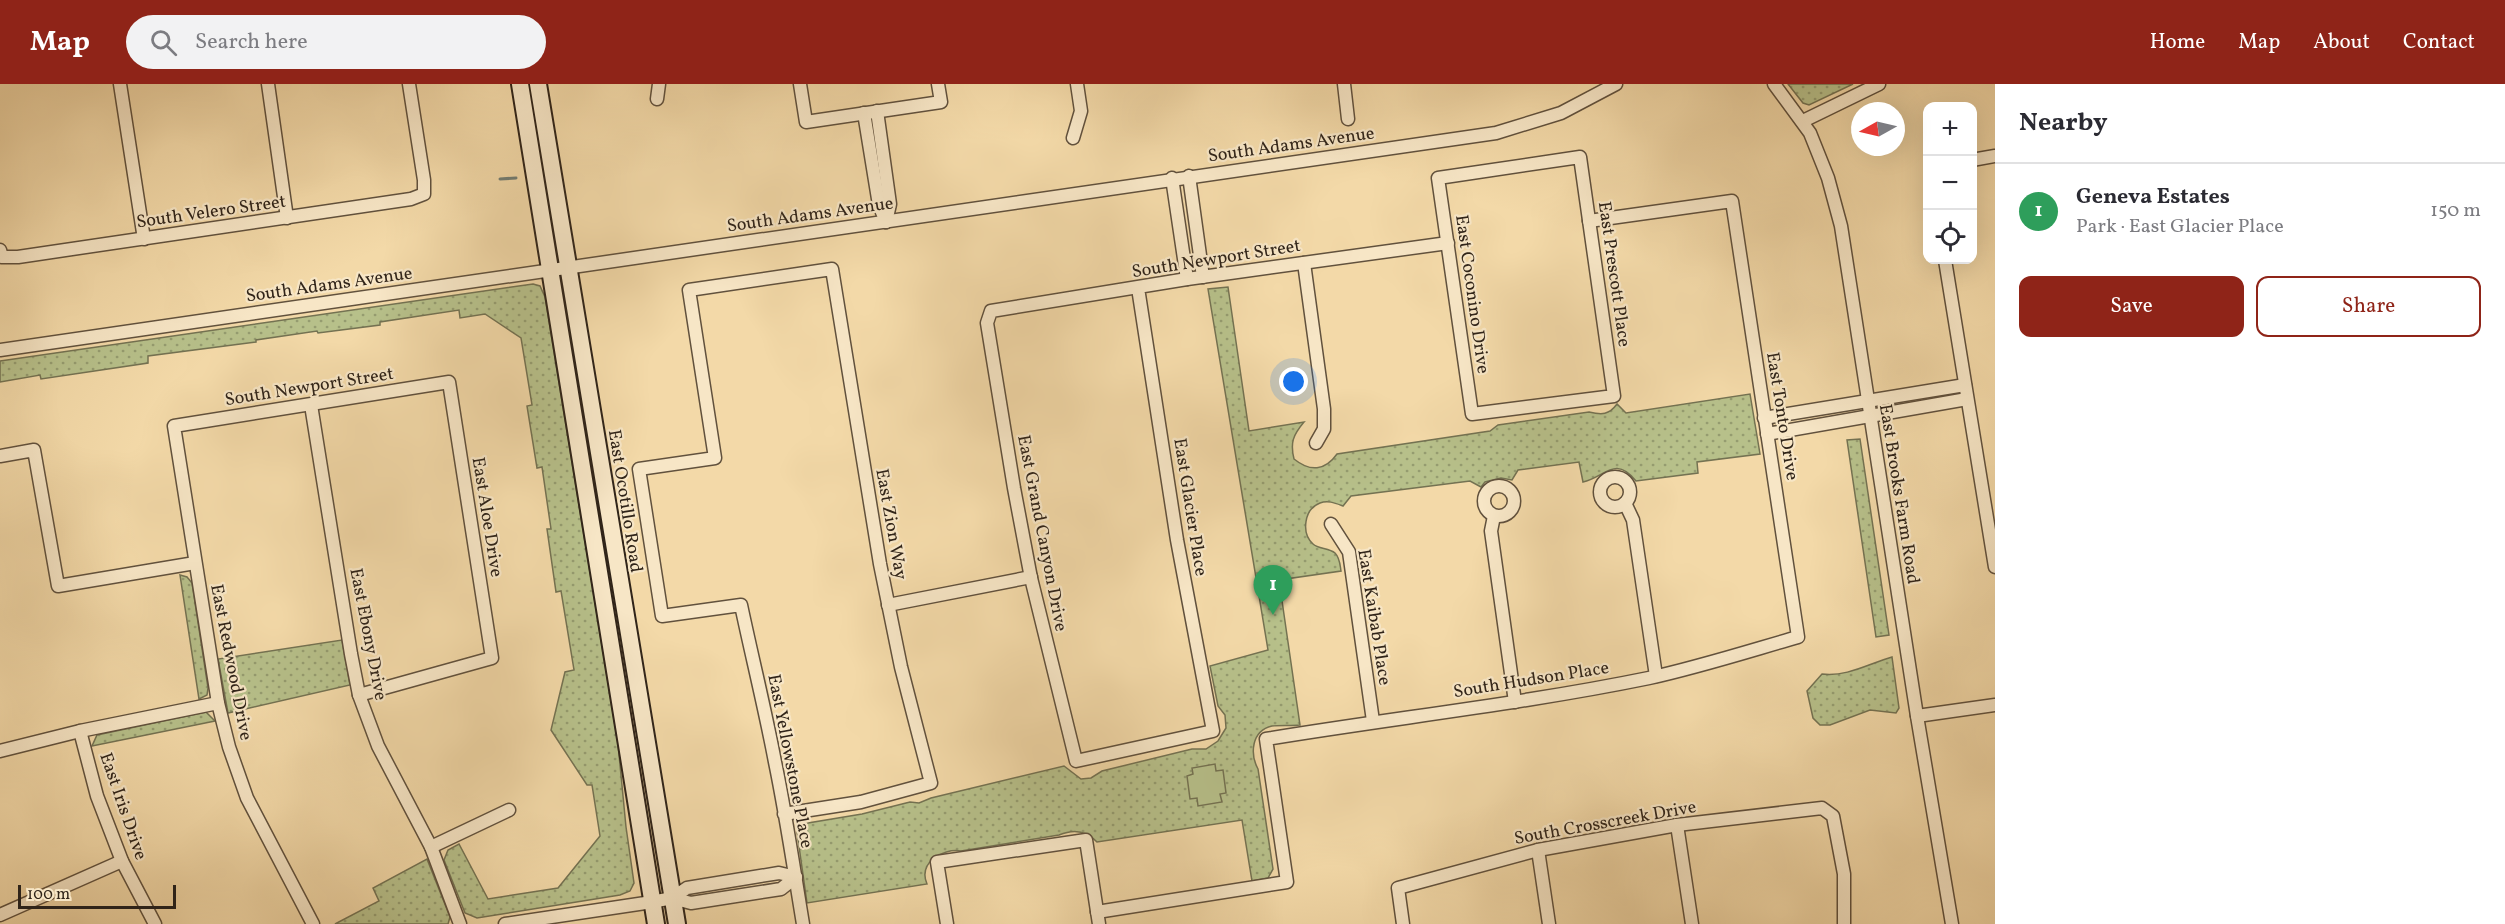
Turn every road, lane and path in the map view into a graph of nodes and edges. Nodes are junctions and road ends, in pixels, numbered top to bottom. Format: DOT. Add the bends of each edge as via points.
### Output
graph roads {
  1 [pos="120,84"];
  2 [pos="268,84"];
  3 [pos="409,84"];
  4 [pos="520,84"];
  5 [pos="538,84"];
  6 [pos="659,84"];
  7 [pos="800,84"];
  8 [pos="938,84"];
  9 [pos="1077,84"];
  10 [pos="1344,84"];
  11 [pos="1616,84"];
  12 [pos="1774,84"];
  13 [pos="1879,84"];
  14 [pos="657,99"];
  15 [pos="871,112"];
  16 [pos="1348,118"];
  17 [pos="1803,122"];
  18 [pos="1073,138"];
  19 [pos="1995,156"];
  20 [pos="1977,159"];
  21 [pos="1189,176"];
  22 [pos="1172,178"];
  23 [pos="1438,178"];
  24 [pos="287,218"];
  25 [pos="1589,221"];
  26 [pos="886,222"];
  27 [pos="144,239"];
  28 [pos="1448,243"];
  29 [pos="1,253"];
  30 [pos="1304,263"];
  31 [pos="1946,264"];
  32 [pos="567,267"];
  33 [pos="550,270"];
  34 [pos="1203,277"];
  35 [pos="1187,279"];
  36 [pos="1138,288"];
  37 [pos="991,311"];
  38 [pos="0,350"];
  39 [pos="449,382"];
  40 [pos="1965,385"];
  41 [pos="1967,399"];
  42 [pos="1867,401"];
  43 [pos="311,405"];
  44 [pos="1472,414"];
  45 [pos="1870,416"];
  46 [pos="1764,418"];
  47 [pos="174,426"];
  48 [pos="1767,434"];
  49 [pos="1316,443"];
  50 [pos="0,456"];
  51 [pos="1625,503"];
  52 [pos="1494,516"];
  53 [pos="1331,524"];
  54 [pos="195,563"];
  55 [pos="1995,567"];
  56 [pos="1031,577"];
  57 [pos="741,605"];
  58 [pos="888,605"];
  59 [pos="1798,637"];
  60 [pos="1656,676"];
  61 [pos="359,695"];
  62 [pos="1515,702"];
  63 [pos="218,703"];
  64 [pos="1995,705"];
  65 [pos="1917,716"];
  66 [pos="1373,721"];
  67 [pos="81,731"];
  68 [pos="0,751"];
  69 [pos="1076,761"];
  70 [pos="509,810"];
  71 [pos="784,814"];
  72 [pos="1677,825"];
  73 [pos="432,847"];
  74 [pos="1538,850"];
  75 [pos="122,861"];
  76 [pos="796,877"];
  77 [pos="672,898"];
  78 [pos="652,902"];
  79 [pos="0,915"];
  80 [pos="1098,918"];
  81 [pos="155,924"];
  82 [pos="313,924"];
  83 [pos="460,924"];
  84 [pos="505,924"];
  85 [pos="656,924"];
  86 [pos="677,924"];
  87 [pos="803,924"];
  88 [pos="947,924"];
  89 [pos="1403,924"];
  90 [pos="1549,924"];
  91 [pos="1692,924"];
  92 [pos="1844,924"];
  93 [pos="1952,924"];
  1 -- 27 [label="street"];
  2 -- 24 [label="street"];
  3 -- 24 [label="street, South Velero Street" via="424,194"];
  4 -- 33 [label="main road"];
  5 -- 32 [label="main road, East Ocotillo Road"];
  6 -- 14 [label="street"];
  7 -- 15 [label="street" via="806,122"];
  8 -- 15 [label="street" via="941,102"];
  9 -- 18 [label="street" via="1081,111"];
  10 -- 16 [label="street"];
  11 -- 21 [label="street, South Adams Avenue" via="1561,113 1506,130"];
  12 -- 17 [label="street, East Brooks Farm Road"];
  13 -- 17 [label="street"];
  15 -- 26 [label="street" via="879,205"];
  17 -- 42 [label="street, East Brooks Farm Road" via="1828,178 1841,226"];
  19 -- 20 [label="street"];
  21 -- 22 [label="street, South Adams Avenue"];
  21 -- 34 [label="street"];
  22 -- 26 [label="street, South Adams Avenue"];
  22 -- 35 [label="street"];
  23 -- 25 [label="street, East Prescott Place" via="1580,157"];
  23 -- 28 [label="street, East Coconino Drive"];
  24 -- 27 [label="street, South Velero Street"];
  25 -- 44 [label="street, East Prescott Place" via="1614,396"];
  25 -- 46 [label="street, East Tonto Drive" via="1732,201"];
  26 -- 32 [label="street, South Adams Avenue"];
  27 -- 29 [label="street, South Velero Street"];
  28 -- 30 [label="street, South Newport Street"];
  28 -- 44 [label="street, East Coconino Drive"];
  30 -- 34 [label="street, South Newport Street"];
  30 -- 49 [label="street" via="1324,409 1324,429"];
  31 -- 40 [label="street"];
  32 -- 33 [label="street, South Adams Avenue"];
  32 -- 77 [label="main road, East Ocotillo Road"];
  33 -- 38 [label="street, South Adams Avenue"];
  33 -- 78 [label="main road"];
  34 -- 35 [label="street, South Newport Street"];
  35 -- 36 [label="street, South Newport Street"];
  36 -- 37 [label="street, South Newport Street"];
  36 -- 69 [label="street, East Glacier Place" via="1213,731"];
  37 -- 56 [label="street, East Grand Canyon Drive" via="987,323"];
  39 -- 43 [label="street, South Newport Street"];
  39 -- 61 [label="street, East Aloe Drive" via="492,658"];
  40 -- 41 [label="street"];
  40 -- 42 [label="street"];
  41 -- 45 [label="street"];
  41 -- 55 [label="street"];
  42 -- 45 [label="street, East Brooks Farm Road"];
  42 -- 46 [label="street"];
  43 -- 47 [label="street, South Newport Street"];
  43 -- 61 [label="street, East Ebony Drive"];
  45 -- 48 [label="street"];
  45 -- 65 [label="street, East Brooks Farm Road"];
  46 -- 48 [label="street, East Tonto Drive"];
  47 -- 54 [label="street, East Redwood Drive"];
  48 -- 59 [label="street, East Tonto Drive"];
  50 -- 54 [label="street" via="34,450 58,586"];
  51 -- 60 [label="street" via="1633,520"];
  52 -- 62 [label="street" via="1491,531"];
  53 -- 66 [label="street, East Kaibab Place" via="1349,552"];
  54 -- 63 [label="street, East Redwood Drive"];
  56 -- 58 [label="street"];
  56 -- 69 [label="street, East Grand Canyon Drive"];
  57 -- 58 [label="street, East Zion Way" via="662,616 639,469 715,458 689,290 832,269"];
  57 -- 71 [label="street, East Yellowstone Place"];
  58 -- 71 [label="street, East Zion Way" via="931,783 861,802"];
  59 -- 60 [label="street, South Hudson Place"];
  60 -- 62 [label="street, South Hudson Place"];
  61 -- 73 [label="street, East Ebony Drive" via="378,746"];
  62 -- 66 [label="street, South Hudson Place"];
  63 -- 67 [label="street"];
  63 -- 82 [label="street, East Redwood Drive" via="247,798"];
  64 -- 65 [label="street"];
  65 -- 93 [label="street, East Brooks Farm Road"];
  66 -- 80 [label="street, South Hudson Place" via="1266,739 1287,882"];
  67 -- 68 [label="street"];
  67 -- 75 [label="street, East Iris Drive" via="98,796"];
  70 -- 73 [label="street"];
  71 -- 76 [label="street, East Yellowstone Place"];
  72 -- 74 [label="street, South Crosscreek Drive"];
  72 -- 91 [label="street"];
  72 -- 92 [label="street, South Crosscreek Drive" via="1822,808 1833,816 1844,874"];
  73 -- 83 [label="street, East Ebony Drive"];
  74 -- 89 [label="street, South Crosscreek Drive" via="1398,888"];
  74 -- 90 [label="street"];
  75 -- 79 [label="street"];
  75 -- 81 [label="street, East Iris Drive"];
  76 -- 77 [label="street" via="779,873 687,888"];
  76 -- 87 [label="street, East Yellowstone Place"];
  77 -- 78 [label="street"];
  77 -- 86 [label="main road, East Ocotillo Road"];
  78 -- 84 [label="street"];
  78 -- 85 [label="main road"];
  80 -- 88 [label="street" via="1086,840 938,862"];
}
